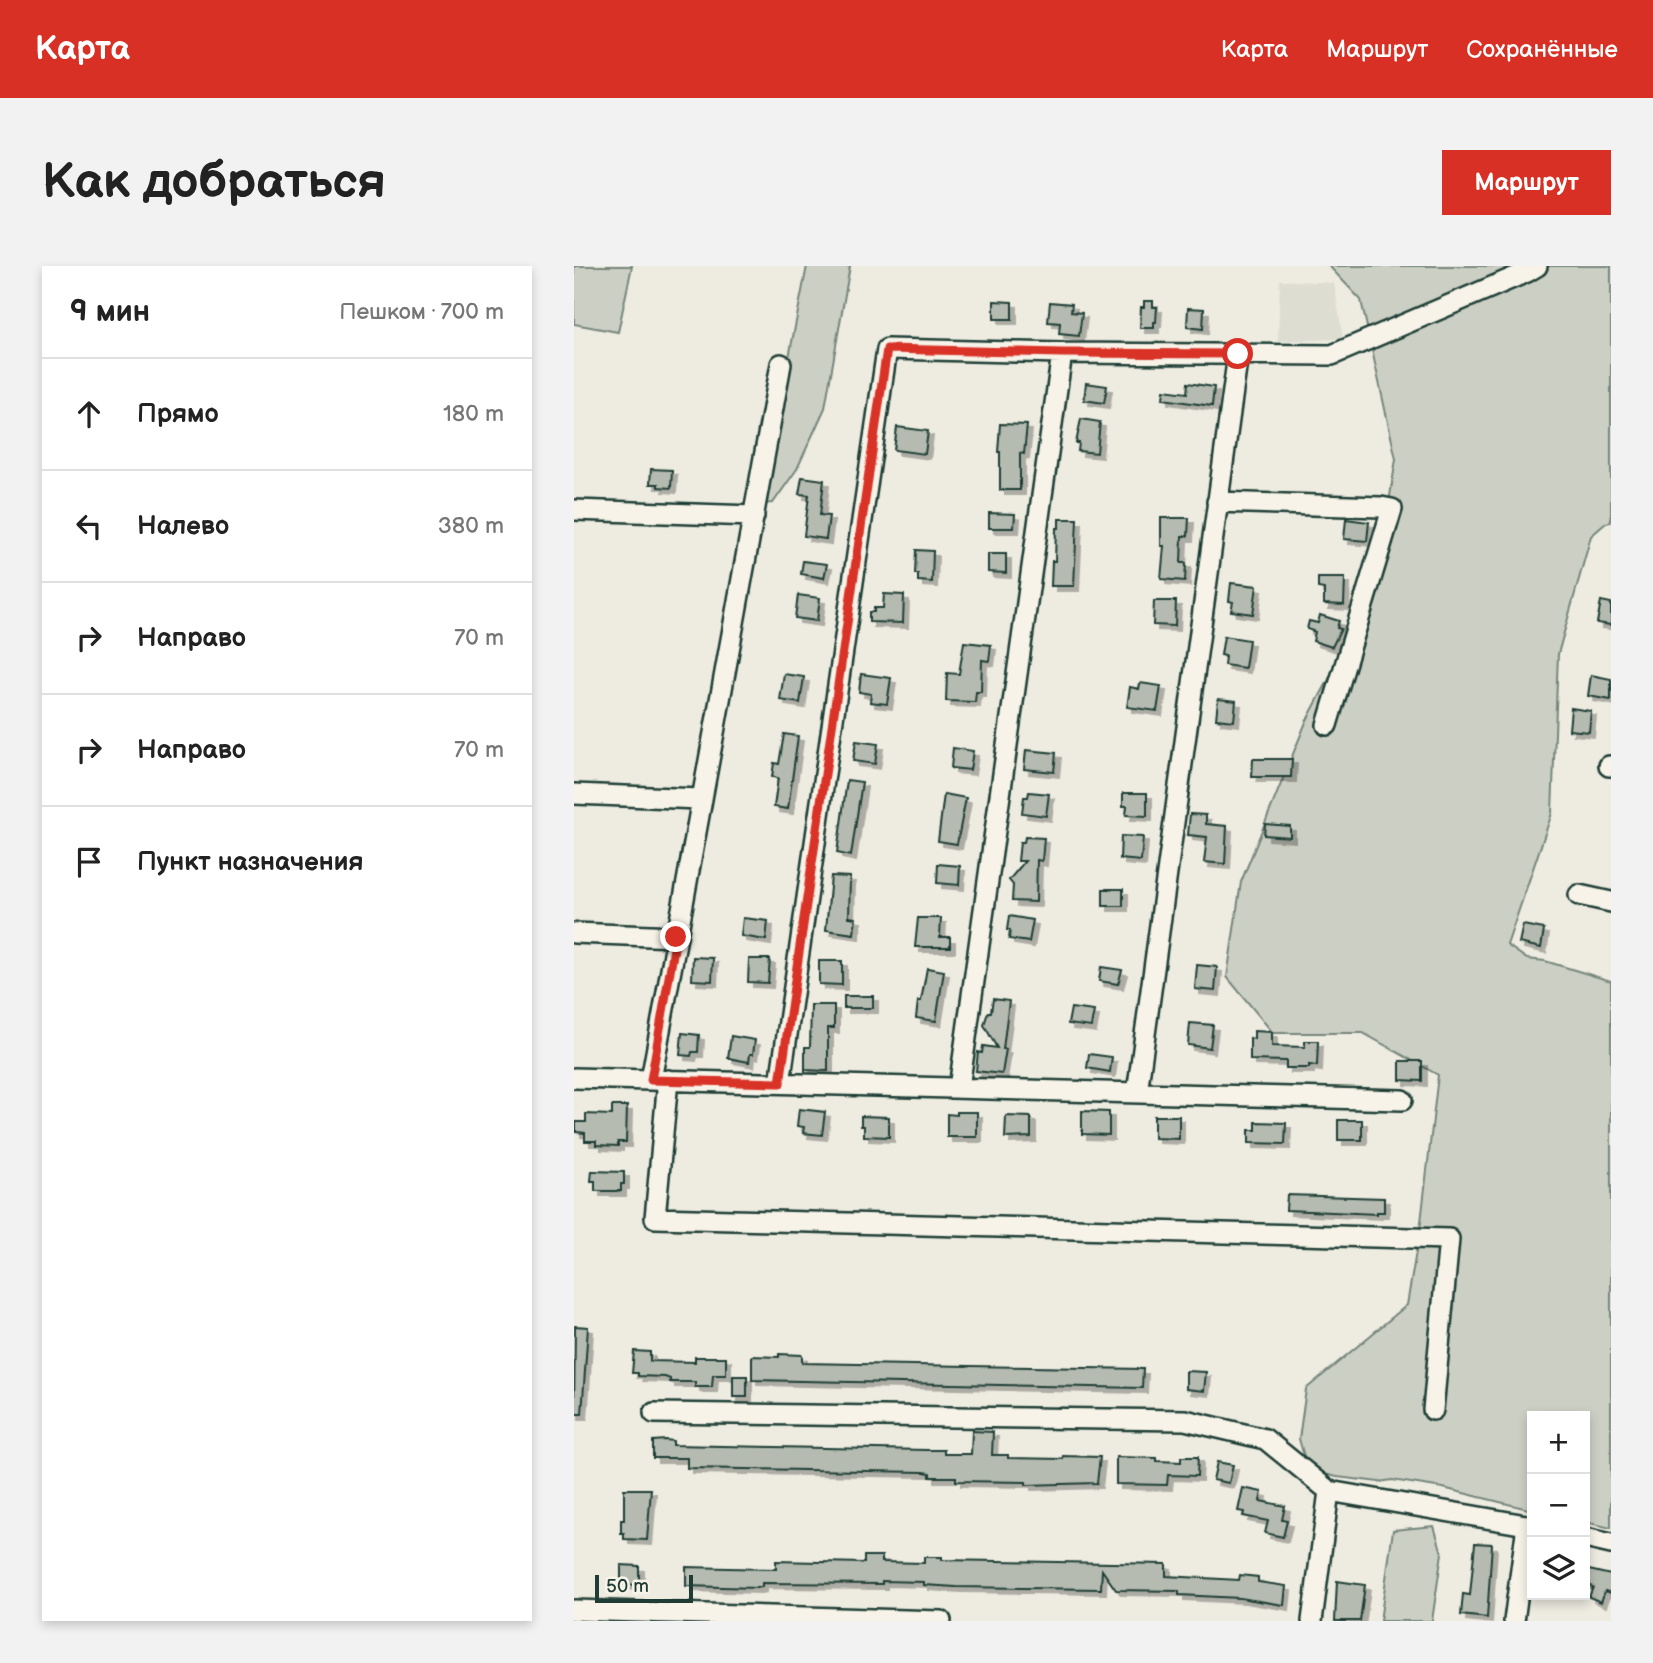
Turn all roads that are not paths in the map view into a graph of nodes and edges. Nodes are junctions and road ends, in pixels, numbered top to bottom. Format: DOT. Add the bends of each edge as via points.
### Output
graph roads {
  1 [pos="1537,266"];
  2 [pos="1062,353"];
  3 [pos="1238,354"];
  4 [pos="781,364"];
  5 [pos="1217,502"];
  6 [pos="574,510"];
  7 [pos="754,516"];
  8 [pos="1328,725"];
  9 [pos="574,794"];
  10 [pos="701,799"];
  11 [pos="1579,895"];
  12 [pos="1611,902"];
  13 [pos="574,933"];
  14 [pos="676,937"];
  15 [pos="574,1078"];
  16 [pos="660,1080"];
  17 [pos="780,1083"];
  18 [pos="959,1088"];
  19 [pos="1137,1093"];
  20 [pos="1402,1100"];
  21 [pos="1433,1410"];
  22 [pos="654,1413"];
  23 [pos="1329,1491"];
  24 [pos="1527,1524"];
  25 [pos="1528,1537"];
  26 [pos="1590,1539"];
  27 [pos="1611,1544"];
  28 [pos="574,1610"];
  29 [pos="600,1616"];
  30 [pos="941,1621"];
  31 [pos="1312,1621"];
  32 [pos="1514,1621"];
  1 -- 3 [label="street" via="1332,355"];
  2 -- 3 [label="street"];
  2 -- 17 [label="street" via="887,349"];
  2 -- 18 [label="street"];
  3 -- 5 [label="street"];
  4 -- 7 [label="street"];
  5 -- 8 [label="street" via="1392,509"];
  5 -- 19 [label="street"];
  6 -- 7 [label="street"];
  7 -- 10 [label="street"];
  9 -- 10 [label="street"];
  10 -- 14 [label="street"];
  11 -- 12 [label="street"];
  13 -- 14 [label="street"];
  14 -- 16 [label="street"];
  15 -- 16 [label="street"];
  16 -- 17 [label="street"];
  16 -- 21 [label="street" via="655,1218 1449,1239"];
  17 -- 18 [label="street"];
  18 -- 19 [label="street"];
  19 -- 20 [label="street"];
  22 -- 23 [label="street" via="1185,1420 1265,1439"];
  23 -- 24 [label="street"];
  23 -- 31 [label="street"];
  25 -- 32 [label="street"];
  26 -- 27 [label="street"];
  28 -- 29 [label="street"];
  29 -- 30 [label="street"];
}
